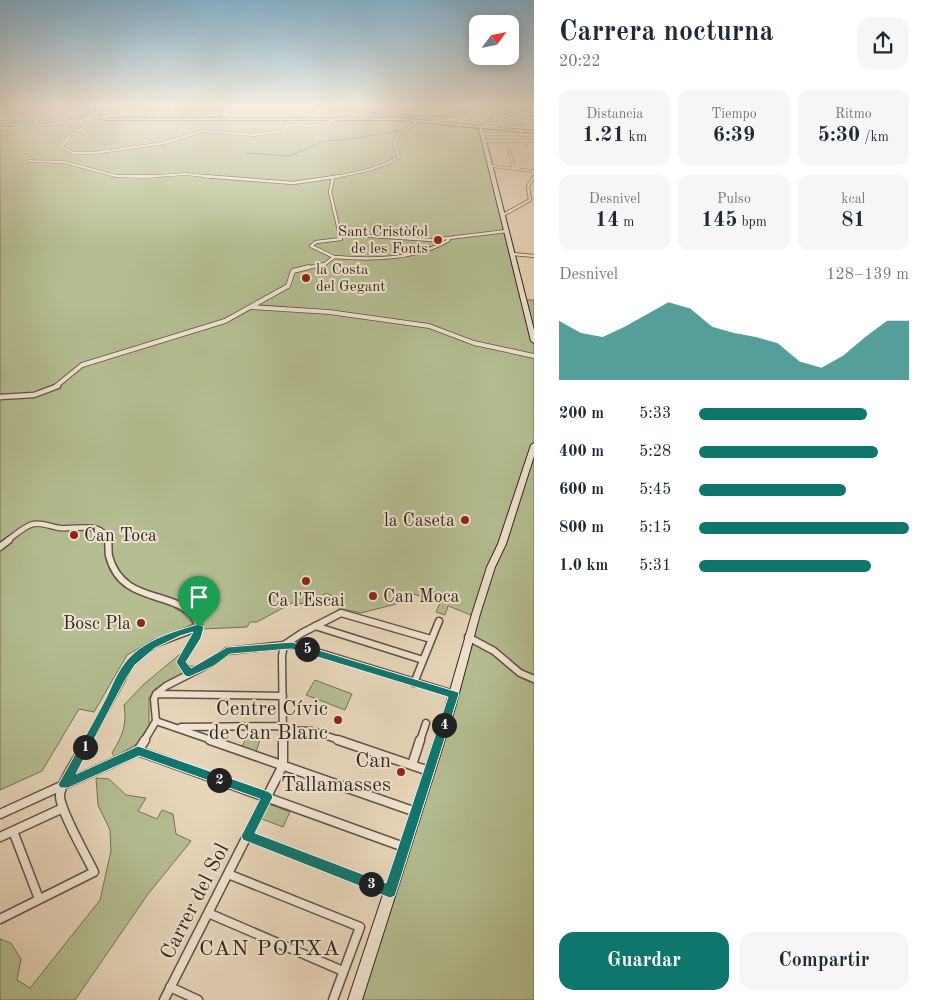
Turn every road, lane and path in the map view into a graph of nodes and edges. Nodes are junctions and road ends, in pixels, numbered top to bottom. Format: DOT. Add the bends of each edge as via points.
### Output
graph roads {
  1 [pos="69,153"];
  2 [pos="398,153"];
  3 [pos="488,153"];
  4 [pos="509,153"];
  5 [pos="29,161"];
  6 [pos="64,162"];
  7 [pos="491,166"];
  8 [pos="514,169"];
  9 [pos="534,172"];
  10 [pos="247,176"];
  11 [pos="260,176"];
  12 [pos="273,176"];
  13 [pos="534,177"];
  14 [pos="333,178"];
  15 [pos="245,179"];
  16 [pos="258,181"];
  17 [pos="271,182"];
  18 [pos="503,215"];
  19 [pos="507,231"];
  20 [pos="340,234"];
  21 [pos="450,239"];
  22 [pos="513,254"];
  23 [pos="534,256"];
  24 [pos="334,258"];
  25 [pos="524,302"];
  26 [pos="532,302"];
  27 [pos="251,308"];
  28 [pos="534,341"];
  29 [pos="534,356"];
  30 [pos="0,397"];
  31 [pos="534,445"];
  32 [pos="0,547"];
  33 [pos="439,620"];
  34 [pos="315,626"];
  35 [pos="199,627"];
  36 [pos="468,637"];
  37 [pos="431,639"];
  38 [pos="284,645"];
  39 [pos="423,660"];
  40 [pos="189,674"];
  41 [pos="534,679"];
  42 [pos="414,683"];
  43 [pos="156,694"];
  44 [pos="454,694"];
  45 [pos="283,696"];
  46 [pos="156,721"];
  47 [pos="426,723"];
  48 [pos="178,727"];
  49 [pos="283,728"];
  50 [pos="138,751"];
  51 [pos="283,765"];
  52 [pos="412,765"];
  53 [pos="429,771"];
  54 [pos="64,784"];
  55 [pos="267,797"];
  56 [pos="64,808"];
  57 [pos="416,812"];
  58 [pos="0,814"];
  59 [pos="13,831"];
  60 [pos="247,836"];
  61 [pos="0,837"];
  62 [pos="404,847"];
  63 [pos="228,874"];
  64 [pos="390,891"];
  65 [pos="39,899"];
  66 [pos="208,913"];
  67 [pos="0,919"];
  68 [pos="343,971"];
  69 [pos="170,988"];
  70 [pos="164,1000"];
  71 [pos="198,1000"];
  72 [pos="333,1000"];
  73 [pos="355,1000"];
  1 -- 6 [label="street"];
  2 -- 14 [label="street" via="399,157 392,162"];
  3 -- 7 [label="main road"];
  4 -- 8 [label="street"];
  5 -- 6 [label="street"];
  6 -- 15 [label="street" via="116,176 185,174"];
  7 -- 8 [label="street"];
  7 -- 18 [label="main road"];
  8 -- 9 [label="street"];
  10 -- 15 [label="street"];
  11 -- 16 [label="street"];
  12 -- 17 [label="street"];
  13 -- 18 [label="street" via="528,186 531,198"];
  14 -- 17 [label="street" via="310,182"];
  14 -- 20 [label="street" via="330,191"];
  15 -- 16 [label="street"];
  16 -- 17 [label="street"];
  18 -- 19 [label="main road"];
  19 -- 21 [label="street"];
  19 -- 22 [label="main road"];
  20 -- 21 [label="street"];
  20 -- 24 [label="street" via="338,241 320,241 311,246"];
  21 -- 24 [label="street" via="438,246 396,257"];
  22 -- 23 [label="street"];
  22 -- 25 [label="main road"];
  24 -- 27 [label="street" via="324,266 293,271 288,286"];
  25 -- 26 [label="main road"];
  25 -- 28 [label="main road"];
  27 -- 29 [label="street" via="329,312 429,326 474,343"];
  27 -- 30 [label="street" via="221,322 76,367 60,385 26,397"];
  31 -- 36 [label="main road"];
  32 -- 35 [label="street" via="32,524 103,532 108,538 109,555 124,581 143,594 171,600 188,610 199,622"];
  33 -- 37 [label="street"];
  34 -- 37 [label="street" via="342,613"];
  34 -- 38 [label="street"];
  34 -- 39 [label="street"];
  35 -- 40 [label="street" via="181,662"];
  35 -- 54 [label="street" via="152,645 132,662"];
  36 -- 41 [label="street" via="485,644 514,670"];
  36 -- 44 [label="main road"];
  37 -- 39 [label="street"];
  38 -- 40 [label="street" via="227,651"];
  38 -- 42 [label="street" via="297,646"];
  38 -- 45 [label="street, Carrer del Sol"];
  39 -- 42 [label="street"];
  40 -- 43 [label="street"];
  42 -- 44 [label="street"];
  43 -- 45 [label="street"];
  43 -- 46 [label="street"];
  44 -- 53 [label="main road"];
  45 -- 49 [label="street, Carrer del Sol"];
  46 -- 48 [label="street"];
  46 -- 50 [label="street"];
  47 -- 52 [label="street"];
  48 -- 49 [label="street"];
  48 -- 51 [label="street"];
  49 -- 51 [label="street, Carrer del Sol"];
  49 -- 52 [label="street" via="312,731"];
  50 -- 54 [label="street"];
  50 -- 55 [label="street"];
  51 -- 55 [label="street, Carrer del Sol"];
  51 -- 57 [label="street"];
  52 -- 53 [label="street"];
  53 -- 57 [label="main road"];
  54 -- 56 [label="street" via="60,795"];
  54 -- 58 [label="street"];
  55 -- 60 [label="street, Carrer del Sol"];
  55 -- 62 [label="street"];
  56 -- 59 [label="street"];
  56 -- 65 [label="street" via="94,872"];
  57 -- 62 [label="main road"];
  59 -- 61 [label="street"];
  59 -- 65 [label="street"];
  60 -- 63 [label="street, Carrer del Sol"];
  60 -- 64 [label="street"];
  62 -- 64 [label="main road"];
  63 -- 66 [label="street, Carrer del Sol"];
  63 -- 68 [label="street" via="360,927"];
  64 -- 73 [label="main road"];
  65 -- 67 [label="street"];
  66 -- 68 [label="street"];
  66 -- 69 [label="street, Carrer del Sol"];
  68 -- 72 [label="street"];
  69 -- 70 [label="street, Carrer del Sol"];
  69 -- 71 [label="street"];
}
